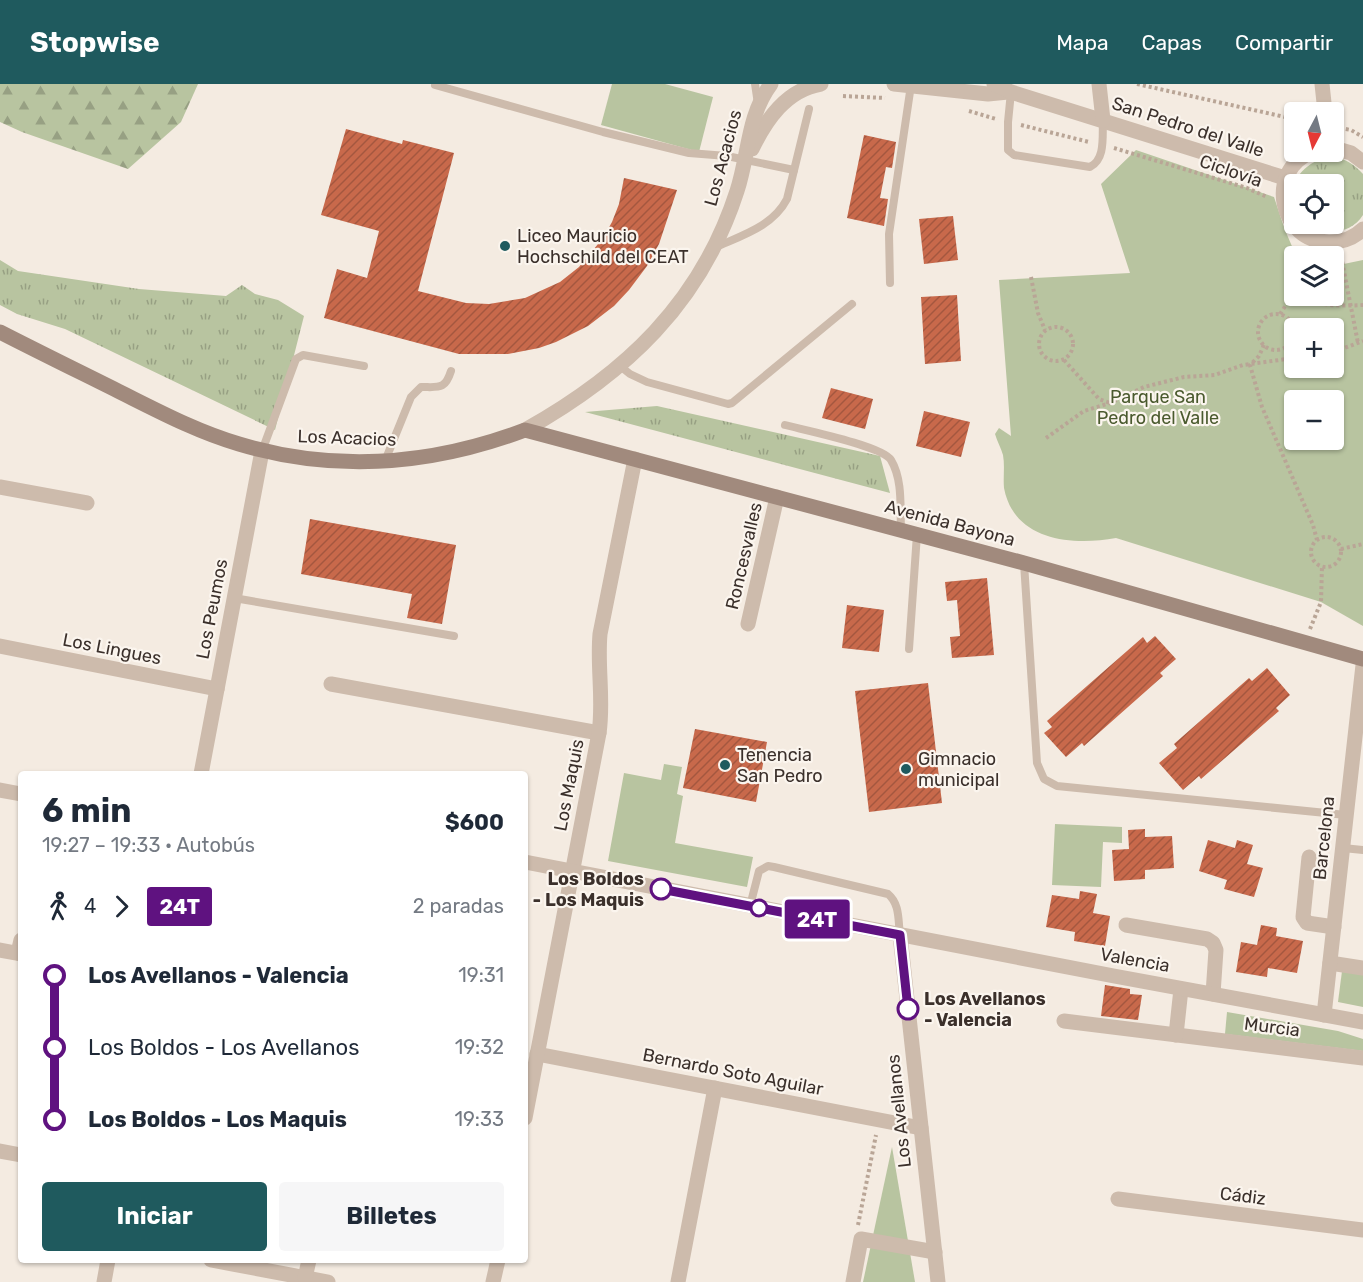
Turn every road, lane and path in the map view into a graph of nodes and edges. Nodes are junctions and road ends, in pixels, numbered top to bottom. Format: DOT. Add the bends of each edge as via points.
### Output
graph roads {
  1 [pos="755,84"];
  2 [pos="771,84"];
  3 [pos="816,84"];
  4 [pos="894,84"];
  5 [pos="994,84"];
  6 [pos="1099,84"];
  7 [pos="1137,84"];
  8 [pos="1322,84"];
  9 [pos="435,85"];
  10 [pos="906,88"];
  11 [pos="1011,92"];
  12 [pos="843,96"];
  13 [pos="1324,102"];
  14 [pos="759,104"];
  15 [pos="809,109"];
  16 [pos="966,111"];
  17 [pos="1284,117"];
  18 [pos="1103,120"];
  19 [pos="1008,122"];
  20 [pos="1344,129"];
  21 [pos="1363,137"];
  22 [pos="1102,145"];
  23 [pos="1344,151"];
  24 [pos="746,160"];
  25 [pos="1363,162"];
  26 [pos="794,170"];
  27 [pos="1284,178"];
  28 [pos="1284,186"];
  29 [pos="1270,200"];
  30 [pos="1284,207"];
  31 [pos="1363,229"];
  32 [pos="1301,234"];
  33 [pos="713,249"];
  34 [pos="1352,252"];
  35 [pos="1344,255"];
  36 [pos="1344,272"];
  37 [pos="1031,277"];
  38 [pos="890,283"];
  39 [pos="852,304"];
  40 [pos="1344,305"];
  41 [pos="1350,305"];
  42 [pos="1363,305"];
  43 [pos="1285,306"];
  44 [pos="1280,314"];
  45 [pos="1046,330"];
  46 [pos="0,332"];
  47 [pos="1360,342"];
  48 [pos="1264,345"];
  49 [pos="1344,348"];
  50 [pos="1064,360"];
  51 [pos="1284,360"];
  52 [pos="1250,365"];
  53 [pos="364,366"];
  54 [pos="620,366"];
  55 [pos="451,371"];
  56 [pos="1110,403"];
  57 [pos="785,425"];
  58 [pos="525,430"];
  59 [pos="1046,438"];
  60 [pos="262,451"];
  61 [pos="635,459"];
  62 [pos="385,462"];
  63 [pos="0,487"];
  64 [pos="777,497"];
  65 [pos="87,503"];
  66 [pos="901,530"];
  67 [pos="917,534"];
  68 [pos="1317,540"];
  69 [pos="1363,544"];
  70 [pos="1341,549"];
  71 [pos="1024,563"];
  72 [pos="1322,566"];
  73 [pos="234,598"];
  74 [pos="748,624"];
  75 [pos="454,636"];
  76 [pos="1304,642"];
  77 [pos="0,646"];
  78 [pos="909,649"];
  79 [pos="1363,659"];
  80 [pos="1363,665"];
  81 [pos="331,684"];
  82 [pos="217,689"];
  83 [pos="599,734"];
  84 [pos="202,771"];
  85 [pos="0,790"];
  86 [pos="18,793"];
  87 [pos="1346,815"];
  88 [pos="1343,848"];
  89 [pos="1363,850"];
  90 [pos="1309,856"];
  91 [pos="528,863"];
  92 [pos="572,872"];
  93 [pos="750,906"];
  94 [pos="1126,925"];
  95 [pos="1334,927"];
  96 [pos="900,935"];
  97 [pos="18,949"];
  98 [pos="0,950"];
  99 [pos="1330,963"];
  100 [pos="1363,968"];
  101 [pos="1181,988"];
  102 [pos="1213,994"];
  103 [pos="1324,1015"];
  104 [pos="1064,1022"];
  105 [pos="1363,1022"];
  106 [pos="1176,1035"];
  107 [pos="537,1054"];
  108 [pos="1363,1058"];
  109 [pos="715,1088"];
  110 [pos="528,1102"];
  111 [pos="879,1119"];
  112 [pos="921,1128"];
  113 [pos="0,1151"];
  114 [pos="18,1154"];
  115 [pos="1118,1199"];
  116 [pos="1363,1230"];
  117 [pos="861,1239"];
  118 [pos="934,1252"];
  119 [pos="107,1263"];
  120 [pos="227,1263"];
  121 [pos="308,1263"];
  122 [pos="497,1263"];
  123 [pos="305,1278"];
  124 [pos="104,1282"];
  125 [pos="328,1282"];
  126 [pos="493,1282"];
  127 [pos="678,1282"];
  128 [pos="853,1282"];
  129 [pos="938,1282"];
  1 -- 14 [label="lane"];
  2 -- 14 [label="street, Los Acacios"];
  3 -- 24 [label="street" via="777,108"];
  4 -- 10 [label="street, San Pedro del Valle"];
  5 -- 11 [label="street, San Pedro del Valle"];
  6 -- 18 [label="street"];
  7 -- 17 [label="path"];
  8 -- 13 [label="street"];
  9 -- 24 [label="lane" via="689,153"];
  10 -- 11 [label="street, San Pedro del Valle"];
  10 -- 12 [label="path"];
  10 -- 38 [label="lane" via="889,234"];
  11 -- 18 [label="street, San Pedro del Valle"];
  11 -- 19 [label="lane"];
  14 -- 24 [label="street, Los Acacios"];
  15 -- 26 [label="lane"];
  16 -- 19 [label="path, Ciclovía"];
  18 -- 22 [label="lane"];
  18 -- 27 [label="street, San Pedro del Valle"];
  19 -- 22 [label="path, Ciclovía"];
  19 -- 22 [label="lane" via="1008,150 1014,155 1090,167 1100,157"];
  20 -- 21 [label="path"];
  22 -- 29 [label="path, Ciclovía" via="1247,188"];
  23 -- 25 [label="street"];
  24 -- 26 [label="lane"];
  24 -- 33 [label="street, Los Acacios"];
  26 -- 33 [label="lane" via="779,213"];
  28 -- 30 [label="street"];
  31 -- 32 [label="street" via="1337,242"];
  33 -- 54 [label="street, Los Acacios" via="669,317"];
  34 -- 35 [label="path"];
  36 -- 41 [label="path"];
  37 -- 45 [label="path" via="1038,313"];
  39 -- 54 [label="lane" via="732,403 647,381"];
  40 -- 41 [label="path"];
  41 -- 42 [label="path"];
  41 -- 47 [label="path"];
  43 -- 44 [label="path"];
  44 -- 48 [label="path" via="1269,316 1260,325 1258,331"];
  44 -- 48 [label="path" via="1292,325 1293,337 1279,349"];
  45 -- 50 [label="path" via="1039,345 1042,354 1052,361"];
  45 -- 50 [label="path" via="1062,328 1071,336 1074,347"];
  46 -- 60 [label="main road, Los Acacios" via="178,421"];
  47 -- 49 [label="path"];
  48 -- 52 [label="path"];
  50 -- 56 [label="path" via="1100,399"];
  51 -- 52 [label="path"];
  52 -- 56 [label="path" via="1144,387"];
  52 -- 68 [label="path" via="1262,407"];
  53 -- 60 [label="lane" via="303,355 296,359"];
  54 -- 58 [label="street, Los Acacios"];
  55 -- 62 [label="lane" via="448,382 441,387 421,387 411,398"];
  56 -- 59 [label="path" via="1084,411"];
  57 -- 66 [label="lane" via="870,448 890,458 898,477"];
  58 -- 61 [label="main road, Avenida Bayona"];
  58 -- 62 [label="main road, Los Acacios" via="456,452"];
  60 -- 62 [label="main road, Los Acacios" via="338,461"];
  60 -- 73 [label="street, Los Peumos"];
  61 -- 64 [label="main road, Avenida Bayona"];
  61 -- 83 [label="street, Los Maquis" via="600,634"];
  63 -- 65 [label="street"];
  64 -- 66 [label="main road, Avenida Bayona"];
  64 -- 74 [label="street, Roncesvalles"];
  66 -- 67 [label="main road, Avenida Bayona"];
  67 -- 71 [label="main road, Avenida Bayona"];
  67 -- 78 [label="lane"];
  68 -- 70 [label="path" via="1333,538"];
  68 -- 72 [label="path" via="1312,554"];
  69 -- 70 [label="path"];
  70 -- 72 [label="path" via="1337,562"];
  71 -- 76 [label="main road, Avenida Bayona"];
  71 -- 87 [label="lane" via="1037,763 1044,779 1057,786"];
  72 -- 76 [label="path" via="1321,602"];
  73 -- 75 [label="lane"];
  73 -- 82 [label="street, Los Peumos"];
  76 -- 79 [label="main road, Avenida Bayona"];
  77 -- 82 [label="street, Los Lingues"];
  80 -- 87 [label="street, Barcelona"];
  81 -- 83 [label="street"];
  82 -- 84 [label="street, Los Peumos"];
  83 -- 92 [label="street, Los Maquis"];
  85 -- 86 [label="street"];
  87 -- 88 [label="street, Barcelona"];
  88 -- 89 [label="lane"];
  88 -- 95 [label="street, Barcelona"];
  90 -- 95 [label="street" via="1303,916 1307,922"];
  91 -- 92 [label="street, Valencia"];
  92 -- 93 [label="street, Valencia"];
  92 -- 107 [label="street, Los Maquis"];
  93 -- 96 [label="street, Valencia"];
  93 -- 96 [label="lane" via="759,871 774,867 888,894 897,905"];
  94 -- 102 [label="street" via="1213,943"];
  95 -- 99 [label="street, Barcelona"];
  96 -- 101 [label="street, Valencia"];
  96 -- 112 [label="street, Los Avellanos"];
  97 -- 98 [label="street"];
  99 -- 100 [label="street"];
  99 -- 103 [label="street, Barcelona"];
  101 -- 102 [label="street, Valencia"];
  101 -- 106 [label="street"];
  102 -- 103 [label="street, Valencia"];
  103 -- 105 [label="street, Valencia"];
  104 -- 106 [label="street, Murcia"];
  106 -- 108 [label="street, Murcia"];
  107 -- 109 [label="street, Bernardo Soto Aguilar"];
  107 -- 110 [label="street, Los Maquis"];
  109 -- 111 [label="street, Bernardo Soto Aguilar"];
  109 -- 127 [label="street"];
  111 -- 112 [label="street, Bernardo Soto Aguilar"];
  111 -- 117 [label="path" via="858,1226"];
  112 -- 118 [label="street, Los Avellanos"];
  113 -- 114 [label="street"];
  115 -- 116 [label="street, Cádiz"];
  117 -- 118 [label="street"];
  117 -- 128 [label="street"];
  118 -- 129 [label="street, Los Avellanos"];
  119 -- 124 [label="street"];
  120 -- 123 [label="street"];
  121 -- 123 [label="street"];
  122 -- 126 [label="street"];
  123 -- 125 [label="street"];
}
